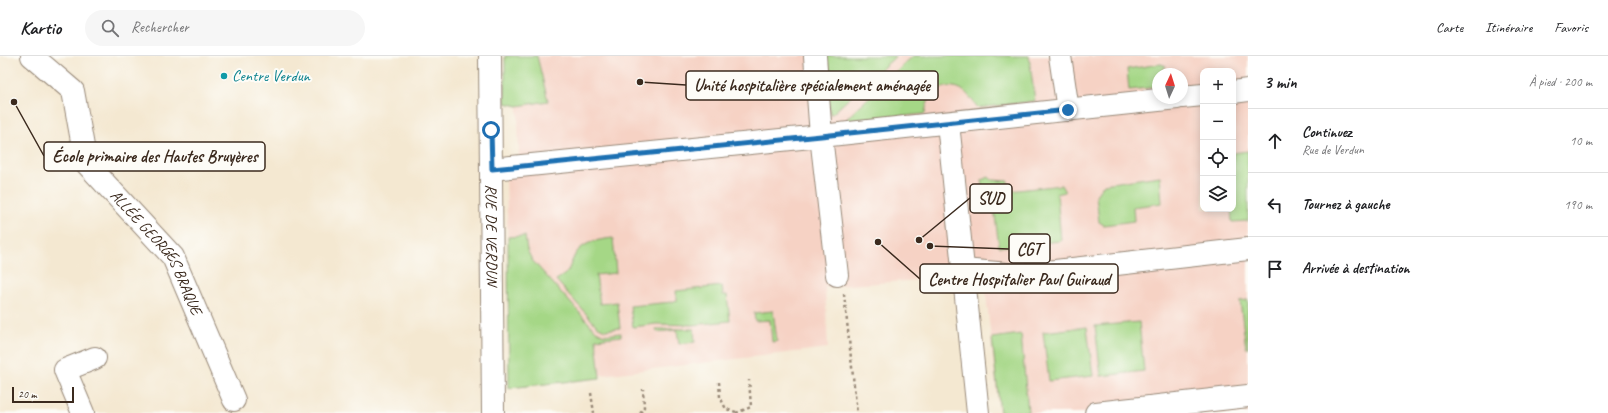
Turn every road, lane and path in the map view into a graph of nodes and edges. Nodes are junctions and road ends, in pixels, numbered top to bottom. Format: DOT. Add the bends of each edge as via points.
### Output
graph roads {
  1 [pos="32,56"];
  2 [pos="490,56"];
  3 [pos="815,56"];
  4 [pos="1060,56"];
  5 [pos="1248,90"];
  6 [pos="1236,92"];
  7 [pos="1200,95"];
  8 [pos="1188,96"];
  9 [pos="1152,101"];
  10 [pos="1068,110"];
  11 [pos="948,123"];
  12 [pos="821,136"];
  13 [pos="492,169"];
  14 [pos="1248,249"];
  15 [pos="964,279"];
  16 [pos="840,282"];
  17 [pos="95,358"];
  18 [pos="749,380"];
  19 [pos="719,382"];
  20 [pos="643,389"];
  21 [pos="591,393"];
  22 [pos="1248,396"];
  23 [pos="234,400"];
  24 [pos="83,413"];
  25 [pos="493,413"];
  26 [pos="594,413"];
  27 [pos="640,413"];
  28 [pos="736,413"];
  29 [pos="857,413"];
  30 [pos="978,413"];
  31 [pos="1096,413"];
  1 -- 23 [label="street, ALLÉE GEORGES BRAQUE" via="73,92 86,163 173,257"];
  2 -- 13 [label="street, RUE DE VERDUN"];
  3 -- 12 [label="street"];
  4 -- 10 [label="street"];
  5 -- 6 [label="street"];
  7 -- 8 [label="street"];
  9 -- 10 [label="street"];
  10 -- 11 [label="street"];
  11 -- 12 [label="street"];
  11 -- 15 [label="street"];
  12 -- 13 [label="street"];
  12 -- 16 [label="street"];
  13 -- 25 [label="street, RUE DE VERDUN"];
  14 -- 15 [label="street"];
  15 -- 30 [label="street"];
  16 -- 29 [label="path"];
  17 -- 24 [label="street" via="65,370"];
  18 -- 28 [label="path" via="751,407"];
  19 -- 28 [label="path" via="720,397 726,409"];
  20 -- 27 [label="path" via="644,408"];
  21 -- 26 [label="path"];
  22 -- 31 [label="street"];
}
